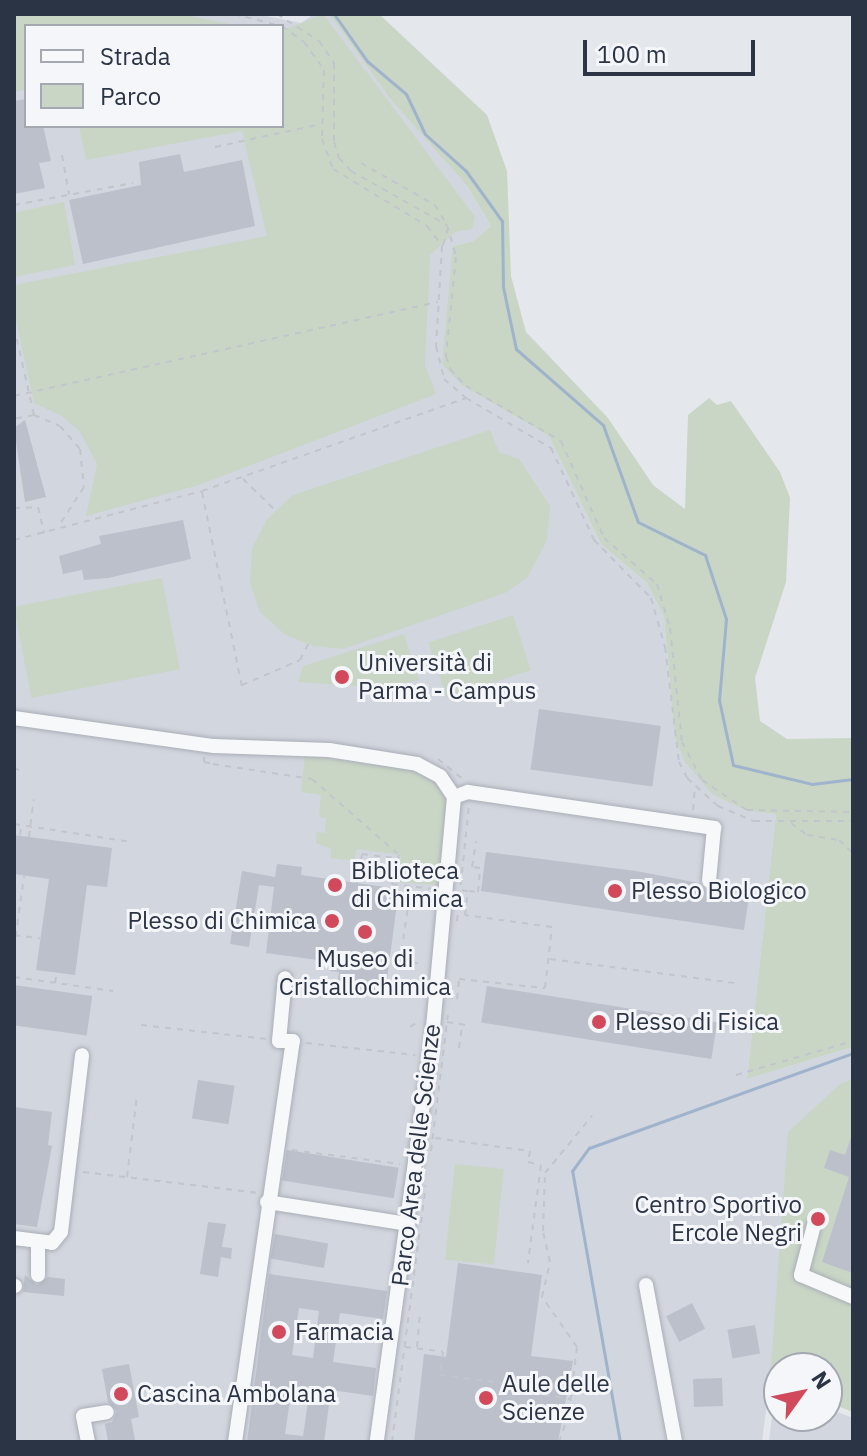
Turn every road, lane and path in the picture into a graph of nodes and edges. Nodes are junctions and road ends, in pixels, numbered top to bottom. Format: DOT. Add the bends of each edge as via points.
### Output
graph roads {
  1 [pos="234,14"];
  2 [pos="277,14"];
  3 [pos="273,24"];
  4 [pos="284,28"];
  5 [pos="322,124"];
  6 [pos="215,147"];
  7 [pos="62,155"];
  8 [pos="361,163"];
  9 [pos="133,183"];
  10 [pos="70,195"];
  11 [pos="14,205"];
  12 [pos="447,225"];
  13 [pos="442,246"];
  14 [pos="439,302"];
  15 [pos="14,327"];
  16 [pos="28,394"];
  17 [pos="14,396"];
  18 [pos="466,398"];
  19 [pos="34,415"];
  20 [pos="14,419"];
  21 [pos="242,478"];
  22 [pos="202,491"];
  23 [pos="14,508"];
  24 [pos="276,511"];
  25 [pos="58,530"];
  26 [pos="44,533"];
  27 [pos="14,540"];
  28 [pos="308,644"];
  29 [pos="241,686"];
  30 [pos="243,692"];
  31 [pos="14,718"];
  32 [pos="213,764"];
  33 [pos="14,767"];
  34 [pos="24,774"];
  35 [pos="695,788"];
  36 [pos="454,797"];
  37 [pos="34,799"];
  38 [pos="853,812"];
  39 [pos="853,821"];
  40 [pos="691,823"];
  41 [pos="790,823"];
  42 [pos="14,824"];
  43 [pos="21,825"];
  44 [pos="30,827"];
  45 [pos="20,835"];
  46 [pos="29,837"];
  47 [pos="476,841"];
  48 [pos="132,842"];
  49 [pos="853,853"];
  50 [pos="399,858"];
  51 [pos="24,876"];
  52 [pos="709,881"];
  53 [pos="357,883"];
  54 [pos="411,886"];
  55 [pos="446,889"];
  56 [pos="468,891"];
  57 [pos="15,935"];
  58 [pos="40,938"];
  59 [pos="14,949"];
  60 [pos="548,958"];
  61 [pos="57,973"];
  62 [pos="426,976"];
  63 [pos="14,977"];
  64 [pos="285,978"];
  65 [pos="55,983"];
  66 [pos="734,983"];
  67 [pos="113,991"];
  68 [pos="442,997"];
  69 [pos="433,1020"];
  70 [pos="141,1025"];
  71 [pos="410,1027"];
  72 [pos="286,1041"];
  73 [pos="853,1041"];
  74 [pos="459,1048"];
  75 [pos="82,1055"];
  76 [pos="430,1057"];
  77 [pos="736,1075"];
  78 [pos="137,1095"];
  79 [pos="592,1116"];
  80 [pos="433,1138"];
  81 [pos="275,1148"];
  82 [pos="416,1167"];
  83 [pos="68,1170"];
  84 [pos="127,1177"];
  85 [pos="268,1198"];
  86 [pos="536,1201"];
  87 [pos="543,1202"];
  88 [pos="408,1224"];
  89 [pos="814,1225"];
  90 [pos="14,1238"];
  91 [pos="38,1241"];
  92 [pos="528,1263"];
  93 [pos="38,1275"];
  94 [pos="646,1285"];
  95 [pos="853,1297"];
  96 [pos="420,1312"];
  97 [pos="400,1347"];
  98 [pos="416,1349"];
  99 [pos="571,1399"];
  100 [pos="107,1412"];
  101 [pos="88,1442"];
  102 [pos="235,1442"];
  103 [pos="377,1442"];
  104 [pos="559,1442"];
  105 [pos="675,1442"];
  1 -- 3 [label="path"];
  2 -- 12 [label="path" via="319,41 334,63 334,142 339,158 351,171"];
  4 -- 5 [label="path" via="304,42 324,70"];
  5 -- 6 [label="path"];
  5 -- 13 [label="path" via="325,155 333,169 427,226"];
  7 -- 10 [label="path"];
  8 -- 12 [label="path" via="435,205"];
  9 -- 10 [label="path"];
  10 -- 11 [label="path"];
  12 -- 13 [label="path"];
  12 -- 38 [label="path" via="456,257 446,356 450,369 466,386 561,441 604,538 657,584 670,628 682,742 702,780 747,810"];
  13 -- 14 [label="path"];
  14 -- 16 [label="path"];
  14 -- 18 [label="path" via="438,365 444,379"];
  15 -- 16 [label="path"];
  16 -- 17 [label="path"];
  16 -- 19 [label="path"];
  18 -- 21 [label="path"];
  18 -- 35 [label="path" via="551,448 594,540 651,598 665,647 679,762"];
  19 -- 20 [label="path"];
  19 -- 25 [label="path" via="60,426 80,449 84,487 58,521"];
  21 -- 22 [label="path"];
  21 -- 24 [label="path"];
  22 -- 25 [label="path"];
  22 -- 29 [label="path"];
  23 -- 26 [label="path" via="38,507"];
  25 -- 26 [label="path"];
  26 -- 27 [label="path"];
  28 -- 29 [label="path" via="300,660"];
  29 -- 30 [label="path"];
  31 -- 36 [label="street" via="214,746 316,749 417,764 440,776"];
  32 -- 50 [label="path" via="312,779"];
  33 -- 34 [label="path"];
  35 -- 40 [label="path"];
  35 -- 41 [label="path" via="732,814"];
  36 -- 40 [label="street" via="468,792"];
  36 -- 55 [label="street, Parco Area delle Scienze"];
  37 -- 44 [label="path"];
  39 -- 41 [label="path"];
  40 -- 52 [label="street" via="714,828"];
  41 -- 49 [label="path" via="807,835 839,840"];
  42 -- 43 [label="path"];
  43 -- 44 [label="path"];
  43 -- 45 [label="path"];
  44 -- 46 [label="path"];
  44 -- 48 [label="path"];
  47 -- 56 [label="path" via="472,867 480,868 478,892"];
  50 -- 53 [label="path" via="362,854"];
  50 -- 54 [label="path" via="392,884"];
  51 -- 57 [label="path"];
  54 -- 55 [label="path"];
  54 -- 62 [label="path" via="400,961 427,964"];
  55 -- 56 [label="path"];
  55 -- 69 [label="street, Parco Area delle Scienze"];
  56 -- 60 [label="path" via="465,915 552,927"];
  57 -- 58 [label="path"];
  57 -- 59 [label="path"];
  60 -- 66 [label="path"];
  60 -- 68 [label="path" via="545,988 459,979 457,999"];
  61 -- 65 [label="path"];
  63 -- 65 [label="path"];
  64 -- 72 [label="street"];
  65 -- 67 [label="path"];
  69 -- 71 [label="path"];
  69 -- 74 [label="path" via="464,1025"];
  69 -- 76 [label="street, Parco Area delle Scienze"];
  70 -- 72 [label="path"];
  72 -- 76 [label="path"];
  72 -- 81 [label="street"];
  73 -- 77 [label="path"];
  75 -- 83 [label="street"];
  76 -- 82 [label="street, Parco Area delle Scienze"];
  78 -- 84 [label="path"];
  79 -- 87 [label="path" via="545,1173"];
  80 -- 86 [label="path" via="530,1151 528,1162 541,1165"];
  81 -- 82 [label="path"];
  81 -- 85 [label="street"];
  82 -- 88 [label="street, Parco Area delle Scienze"];
  83 -- 84 [label="path"];
  83 -- 91 [label="street" via="61,1232 52,1243"];
  84 -- 85 [label="path"];
  85 -- 88 [label="street"];
  85 -- 102 [label="street"];
  86 -- 87 [label="path"];
  86 -- 92 [label="path"];
  87 -- 99 [label="path" via="550,1262 542,1297 577,1347"];
  88 -- 103 [label="street, Parco Area delle Scienze"];
  89 -- 95 [label="street" via="801,1275"];
  90 -- 91 [label="street"];
  91 -- 93 [label="street"];
  94 -- 105 [label="street"];
  96 -- 98 [label="path"];
  97 -- 98 [label="path"];
  98 -- 99 [label="path" via="443,1352 440,1375 533,1387 532,1393"];
  99 -- 104 [label="path"];
  100 -- 101 [label="street" via="83,1416"];
}
